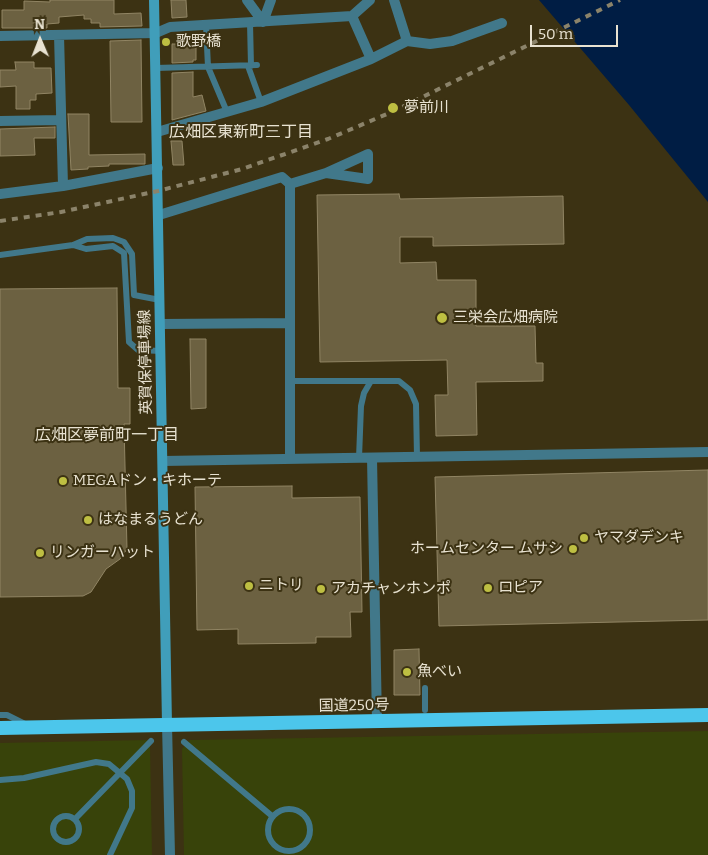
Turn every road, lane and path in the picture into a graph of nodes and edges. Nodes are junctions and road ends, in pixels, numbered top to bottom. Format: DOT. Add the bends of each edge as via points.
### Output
graph roads {
  1 [pos="154,0"];
  2 [pos="247,0"];
  3 [pos="271,0"];
  4 [pos="370,0"];
  5 [pos="394,0"];
  6 [pos="352,16"];
  7 [pos="263,22"];
  8 [pos="250,23"];
  9 [pos="502,23"];
  10 [pos="206,25"];
  11 [pos="156,33"];
  12 [pos="60,35"];
  13 [pos="0,36"];
  14 [pos="407,41"];
  15 [pos="371,59"];
  16 [pos="252,65"];
  17 [pos="208,67"];
  18 [pos="156,68"];
  19 [pos="261,102"];
  20 [pos="227,112"];
  21 [pos="61,120"];
  22 [pos="0,121"];
  23 [pos="158,132"];
  24 [pos="158,168"];
  25 [pos="326,173"];
  26 [pos="290,184"];
  27 [pos="63,186"];
  28 [pos="0,194"];
  29 [pos="159,215"];
  30 [pos="73,245"];
  31 [pos="0,255"];
  32 [pos="160,300"];
  33 [pos="290,323"];
  34 [pos="161,324"];
  35 [pos="161,351"];
  36 [pos="290,381"];
  37 [pos="371,381"];
  38 [pos="708,452"];
  39 [pos="417,457"];
  40 [pos="359,458"];
  41 [pos="372,458"];
  42 [pos="290,460"];
  43 [pos="163,461"];
  44 [pos="425,688"];
  45 [pos="425,710"];
  46 [pos="708,714"];
  47 [pos="0,715"];
  48 [pos="377,722"];
  49 [pos="167,724"];
  50 [pos="0,728"];
  51 [pos="33,728"];
  52 [pos="151,741"];
  53 [pos="184,742"];
  54 [pos="121,772"];
  55 [pos="0,780"];
  56 [pos="272,816"];
  57 [pos="75,819"];
  58 [pos="110,855"];
  59 [pos="170,855"];
  1 -- 11 [label="main road, 英賀保停車場線"];
  2 -- 7 [label="street"];
  3 -- 7 [label="street"];
  4 -- 6 [label="street"];
  5 -- 14 [label="street"];
  6 -- 7 [label="street"];
  6 -- 15 [label="street"];
  7 -- 8 [label="street"];
  8 -- 10 [label="street"];
  8 -- 16 [label="lane"];
  9 -- 14 [label="street" via="452,41 430,44"];
  10 -- 11 [label="street" via="170,27"];
  10 -- 17 [label="lane"];
  11 -- 12 [label="street"];
  11 -- 18 [label="main road, 英賀保停車場線"];
  12 -- 13 [label="street"];
  12 -- 21 [label="street"];
  14 -- 15 [label="street"];
  15 -- 19 [label="street"];
  16 -- 17 [label="lane"];
  16 -- 19 [label="lane"];
  17 -- 18 [label="lane"];
  17 -- 20 [label="lane"];
  18 -- 23 [label="main road, 英賀保停車場線"];
  19 -- 20 [label="street"];
  20 -- 23 [label="street"];
  21 -- 22 [label="street"];
  21 -- 27 [label="street"];
  23 -- 24 [label="main road, 英賀保停車場線"];
  24 -- 27 [label="street"];
  24 -- 29 [label="main road, 英賀保停車場線"];
  25 -- 26 [label="street"];
  26 -- 29 [label="street" via="282,177"];
  26 -- 33 [label="street"];
  27 -- 28 [label="street"];
  29 -- 32 [label="main road, 英賀保停車場線"];
  30 -- 31 [label="lane"];
  30 -- 32 [label="lane" via="87,239 113,238 124,242 132,254 134,295"];
  30 -- 35 [label="lane" via="86,249 113,246 124,254 129,342 138,350"];
  32 -- 34 [label="main road, 英賀保停車場線"];
  33 -- 34 [label="street"];
  33 -- 36 [label="street"];
  34 -- 35 [label="main road, 英賀保停車場線"];
  35 -- 43 [label="main road, 英賀保停車場線"];
  36 -- 37 [label="lane"];
  36 -- 42 [label="street"];
  37 -- 39 [label="lane" via="399,381 410,390 416,404"];
  37 -- 40 [label="lane" via="361,406"];
  38 -- 39 [label="street"];
  39 -- 41 [label="street"];
  40 -- 41 [label="street"];
  40 -- 42 [label="street"];
  41 -- 48 [label="street"];
  42 -- 43 [label="street"];
  43 -- 49 [label="main road, 英賀保停車場線"];
  44 -- 45 [label="lane"];
  46 -- 48 [label="highway, 国道250号"];
  47 -- 51 [label="lane" via="7,715"];
  48 -- 49 [label="highway, 国道250号"];
  49 -- 51 [label="highway, 国道250号"];
  49 -- 59 [label="street"];
  50 -- 51 [label="highway, 国道250号"];
  52 -- 54 [label="lane"];
  53 -- 56 [label="lane"];
  54 -- 55 [label="lane" via="109,764 96,762"];
  54 -- 57 [label="lane"];
  54 -- 58 [label="lane" via="132,791 132,808"];
  56 -- 56 [label="lane" via="268,835 275,847 295,850 306,842 310,829 305,815 285,809"];
  57 -- 57 [label="lane" via="80,831 75,839 66,842 58,839 53,831 55,822 62,816"];
}
